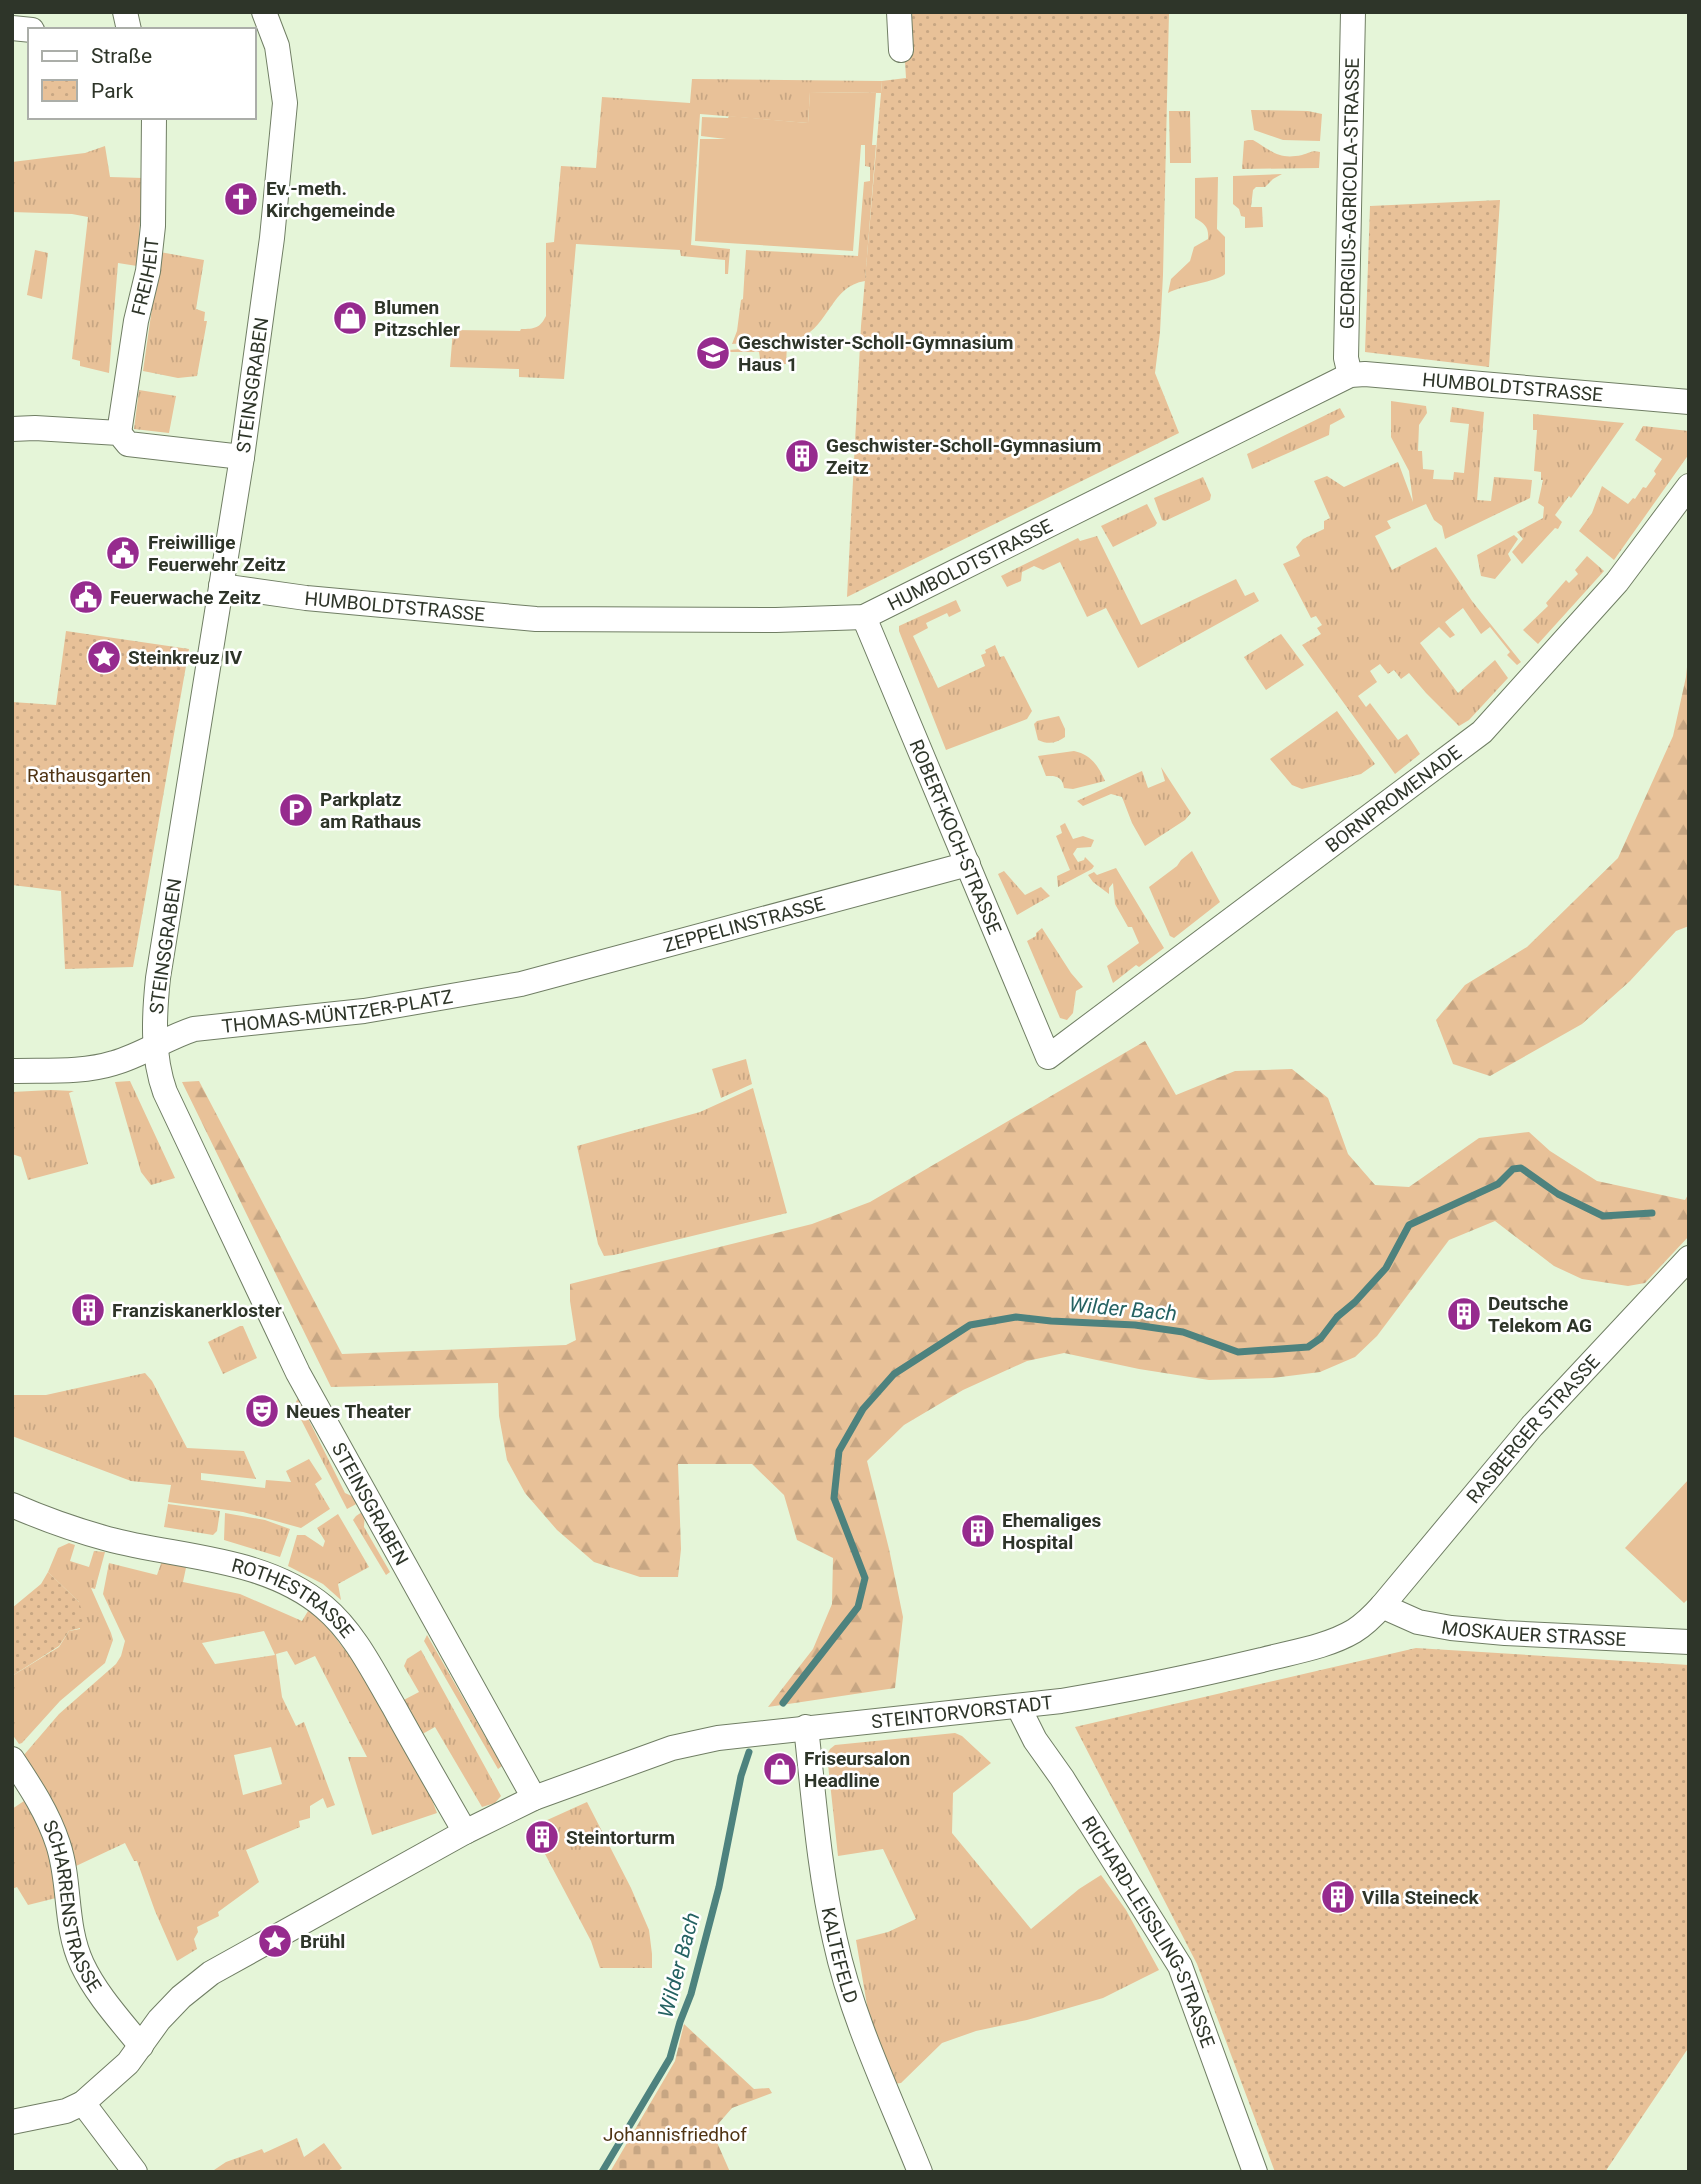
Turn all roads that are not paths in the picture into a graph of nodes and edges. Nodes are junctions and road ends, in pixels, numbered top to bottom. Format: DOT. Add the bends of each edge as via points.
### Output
graph roads {
  1 [pos="264,12"];
  2 [pos="899,12"];
  3 [pos="1353,12"];
  4 [pos="901,50"];
  5 [pos="154,119"];
  6 [pos="1350,375"];
  7 [pos="1689,402"];
  8 [pos="12,429"];
  9 [pos="120,433"];
  10 [pos="242,457"];
  11 [pos="1689,486"];
  12 [pos="220,586"];
  13 [pos="864,617"];
  14 [pos="968,864"];
  15 [pos="521,984"];
  16 [pos="155,1045"];
  17 [pos="1048,1057"];
  18 [pos="12,1071"];
  19 [pos="1689,1258"];
  20 [pos="12,1505"];
  21 [pos="1382,1606"];
  22 [pos="1689,1642"];
  23 [pos="1018,1706"];
  24 [pos="800,1728"];
  25 [pos="12,1759"];
  26 [pos="20,1788"];
  27 [pos="534,1798"];
  28 [pos="465,1832"];
  29 [pos="141,2046"];
  30 [pos="83,2103"];
  31 [pos="12,2122"];
  32 [pos="135,2172"];
  33 [pos="920,2172"];
  34 [pos="1255,2172"];
  1 -- 10 [label="street, STEINSGRABEN" via="277,46 285,103 271,251"];
  2 -- 4 [label="street"];
  3 -- 6 [label="street, GEORGIUS-AGRICOLA-STRASSE" via="1346,358"];
  5 -- 9 [label="street, FREIHEIT" via="153,226"];
  6 -- 7 [label="street, HUMBOLDTSTRASSE"];
  6 -- 13 [label="street, HUMBOLDTSTRASSE"];
  8 -- 9 [label="street"];
  9 -- 10 [label="street" via="128,444"];
  10 -- 12 [label="street, STEINSGRABEN"];
  11 -- 17 [label="street, BORNPROMENADE" via="1617,582 1482,732"];
  12 -- 13 [label="street, HUMBOLDTSTRASSE" via="536,619"];
  12 -- 16 [label="street, STEINSGRABEN" via="158,978"];
  13 -- 14 [label="street, ROBERT-KOCH-STRASSE"];
  14 -- 15 [label="street, ZEPPELINSTRASSE"];
  14 -- 17 [label="street, ROBERT-KOCH-STRASSE"];
  15 -- 16 [label="street, THOMAS-MÜNTZER-PLATZ" via="364,1011 194,1029"];
  16 -- 18 [label="street, THOMAS-MÜNTZER-PLATZ" via="89,1069"];
  16 -- 27 [label="street, STEINSGRABEN" via="165,1092 298,1373"];
  19 -- 21 [label="street, RASBERGER STRASSE" via="1532,1426"];
  20 -- 28 [label="street, ROTHESTRASSE" via="108,1539 264,1574 325,1607 366,1658"];
  21 -- 22 [label="street, MOSKAUER STRASSE" via="1418,1622 1451,1628"];
  21 -- 23 [label="street, STEINTORVORSTADT" via="1353,1632 1316,1647 1186,1678"];
  23 -- 24 [label="street, STEINTORVORSTADT"];
  23 -- 34 [label="street, RICHARD-LEISSLING-STRASSE" via="1035,1740 1180,1966"];
  24 -- 27 [label="street, STEINTORVORSTADT" via="672,1748"];
  24 -- 33 [label="street, KALTEFELD" via="835,1943 865,2037"];
  25 -- 26 [label="street, SCHARRENSTRASSE"];
  26 -- 29 [label="street, SCHARRENSTRASSE" via="46,1816 58,1844 71,1935 82,1964 102,1998"];
  27 -- 28 [label="street"];
  28 -- 29 [label="street" via="211,1973 181,1997"];
  29 -- 30 [label="street"];
  30 -- 31 [label="street" via="49,2116"];
  30 -- 32 [label="street"];
}
